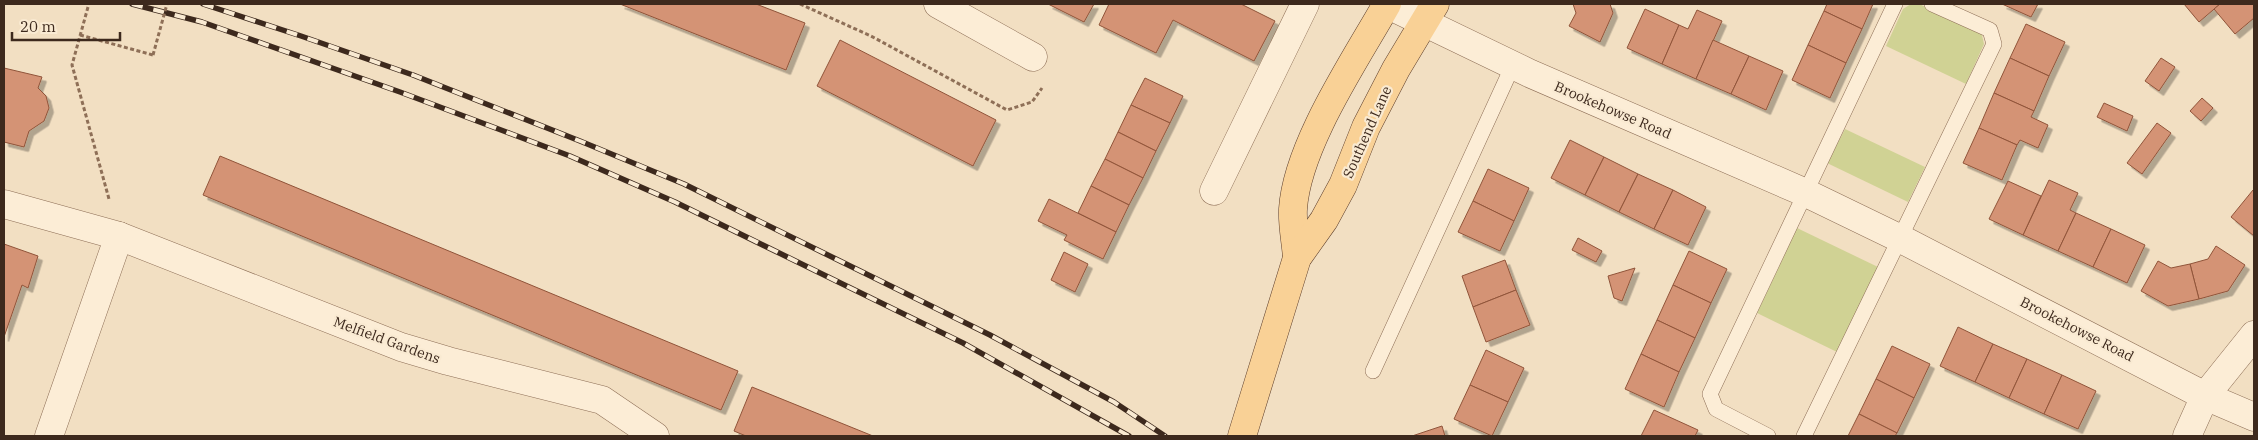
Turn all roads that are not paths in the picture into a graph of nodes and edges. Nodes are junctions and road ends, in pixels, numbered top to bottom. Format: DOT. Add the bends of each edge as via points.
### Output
graph roads {
  1 [pos="938,4"];
  2 [pos="1305,4"];
  3 [pos="1387,4"];
  4 [pos="1895,4"];
  5 [pos="1932,4"];
  6 [pos="1429,13"];
  7 [pos="1033,57"];
  8 [pos="1513,65"];
  9 [pos="1214,191"];
  10 [pos="1806,193"];
  11 [pos="4,204"];
  12 [pos="119,236"];
  13 [pos="1901,238"];
  14 [pos="1296,258"];
  15 [pos="2254,335"];
  16 [pos="1373,371"];
  17 [pos="2205,396"];
  18 [pos="2254,417"];
  19 [pos="49,436"];
  20 [pos="655,436"];
  21 [pos="1242,436"];
  22 [pos="1768,436"];
  23 [pos="1804,436"];
  24 [pos="2187,436"];
  1 -- 7 [label="street"];
  2 -- 9 [label="street"];
  3 -- 6 [label="street, Brookehowse Road"];
  3 -- 14 [label="main road, Southend Lane" via="1329,107 1303,164 1293,208"];
  4 -- 10 [label="lane"];
  5 -- 13 [label="lane" via="1990,30 1994,44"];
  6 -- 8 [label="street, Brookehowse Road"];
  6 -- 14 [label="main road, Southend Lane" via="1366,127 1343,185 1324,220"];
  8 -- 10 [label="street, Brookehowse Road"];
  8 -- 16 [label="lane"];
  10 -- 13 [label="street, Brookehowse Road"];
  10 -- 22 [label="lane" via="1710,394 1716,409"];
  11 -- 12 [label="street, Melfield Gardens"];
  12 -- 19 [label="street"];
  12 -- 20 [label="street, Melfield Gardens" via="401,347 602,400"];
  13 -- 17 [label="street, Brookehowse Road"];
  13 -- 23 [label="lane"];
  14 -- 21 [label="main road, Southend Lane"];
  15 -- 17 [label="street"];
  17 -- 18 [label="street, Brookehowse Road"];
  17 -- 24 [label="street"];
}
